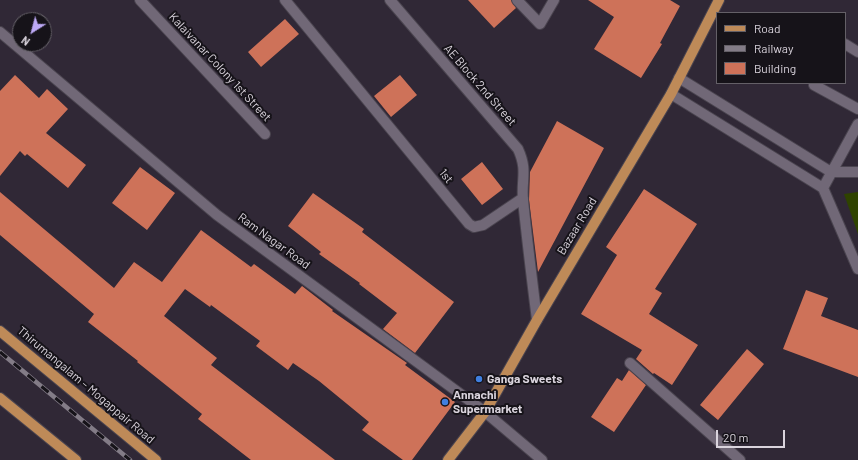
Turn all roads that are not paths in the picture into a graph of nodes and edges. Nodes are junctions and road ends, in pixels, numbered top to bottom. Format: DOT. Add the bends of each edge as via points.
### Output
graph roads {
  1 [pos="140,0"];
  2 [pos="285,0"];
  3 [pos="390,0"];
  4 [pos="517,0"];
  5 [pos="554,0"];
  6 [pos="720,0"];
  7 [pos="0,32"];
  8 [pos="846,45"];
  9 [pos="858,52"];
  10 [pos="679,78"];
  11 [pos="814,84"];
  12 [pos="671,94"];
  13 [pos="858,109"];
  14 [pos="858,124"];
  15 [pos="265,134"];
  16 [pos="831,172"];
  17 [pos="858,172"];
  18 [pos="823,188"];
  19 [pos="523,198"];
  20 [pos="858,269"];
  21 [pos="537,320"];
  22 [pos="0,331"];
  23 [pos="630,363"];
  24 [pos="0,398"];
  25 [pos="485,412"];
  26 [pos="76,460"];
  27 [pos="156,460"];
  28 [pos="448,460"];
  29 [pos="542,460"];
  30 [pos="740,460"];
  1 -- 15 [label="street, Kalaivanar Colony 1st Street"];
  2 -- 19 [label="street, 1st" via="469,224 474,227 483,225"];
  3 -- 19 [label="street, AE Block 2nd Street" via="518,149 525,174"];
  4 -- 5 [label="street" via="540,24"];
  6 -- 10 [label="main road, Bazaar Road"];
  7 -- 25 [label="street, Ram Nagar Road" via="217,215"];
  8 -- 9 [label="street"];
  10 -- 12 [label="main road, Bazaar Road"];
  10 -- 16 [label="street"];
  11 -- 13 [label="street"];
  12 -- 18 [label="street"];
  12 -- 21 [label="main road, Bazaar Road"];
  14 -- 16 [label="street"];
  16 -- 17 [label="street"];
  16 -- 18 [label="street"];
  18 -- 20 [label="street"];
  19 -- 21 [label="street"];
  21 -- 25 [label="main road, Bazaar Road"];
  22 -- 27 [label="main road, Thirumangalam – Mogappair Road"];
  23 -- 30 [label="street"];
  24 -- 26 [label="main road"];
  25 -- 28 [label="main road, Bazaar Road"];
  25 -- 29 [label="street, Ram Nagar Road"];
}
